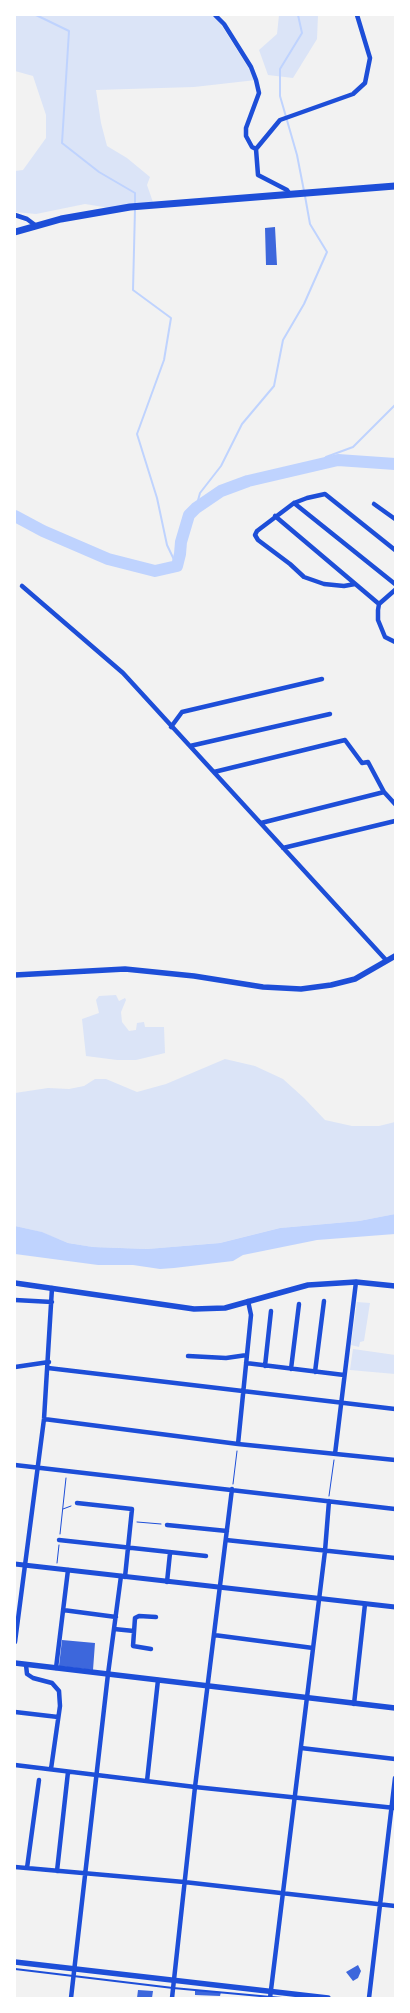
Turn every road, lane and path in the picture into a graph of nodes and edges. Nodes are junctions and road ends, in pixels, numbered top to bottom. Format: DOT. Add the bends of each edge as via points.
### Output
graph roads {
  1 [pos="215,15"];
  2 [pos="357,15"];
  3 [pos="256,148"];
  4 [pos="395,186"];
  5 [pos="290,194"];
  6 [pos="15,215"];
  7 [pos="35,225"];
  8 [pos="15,232"];
  9 [pos="294,503"];
  10 [pos="374,504"];
  11 [pos="275,516"];
  12 [pos="395,519"];
  13 [pos="395,550"];
  14 [pos="355,584"];
  15 [pos="395,584"];
  16 [pos="22,586"];
  17 [pos="395,590"];
  18 [pos="379,604"];
  19 [pos="395,642"];
  20 [pos="322,679"];
  21 [pos="330,714"];
  22 [pos="171,727"];
  23 [pos="190,746"];
  24 [pos="214,772"];
  25 [pos="384,792"];
  26 [pos="395,804"];
  27 [pos="395,821"];
  28 [pos="261,823"];
  29 [pos="283,848"];
  30 [pos="395,956"];
  31 [pos="386,960"];
  32 [pos="15,975"];
  33 [pos="356,1282"];
  34 [pos="15,1283"];
  35 [pos="395,1286"];
  36 [pos="52,1288"];
  37 [pos="15,1300"];
  38 [pos="248,1301"];
  39 [pos="324,1301"];
  40 [pos="52,1302"];
  41 [pos="299,1304"];
  42 [pos="271,1311"];
  43 [pos="247,1355"];
  44 [pos="188,1356"];
  45 [pos="49,1362"];
  46 [pos="246,1364"];
  47 [pos="265,1366"];
  48 [pos="15,1367"];
  49 [pos="48,1368"];
  50 [pos="291,1369"];
  51 [pos="316,1372"];
  52 [pos="344,1375"];
  53 [pos="243,1391"];
  54 [pos="340,1403"];
  55 [pos="395,1409"];
  56 [pos="44,1420"];
  57 [pos="238,1444"];
  58 [pos="335,1454"];
  59 [pos="395,1460"];
  60 [pos="15,1465"];
  61 [pos="38,1467"];
  62 [pos="67,1471"];
  63 [pos="232,1490"];
  64 [pos="328,1501"];
  65 [pos="77,1503"];
  66 [pos="395,1509"];
  67 [pos="132,1521"];
  68 [pos="167,1525"];
  69 [pos="227,1532"];
  70 [pos="59,1540"];
  71 [pos="226,1540"];
  72 [pos="128,1548"];
  73 [pos="325,1551"];
  74 [pos="170,1553"];
  75 [pos="206,1556"];
  76 [pos="395,1558"];
  77 [pos="15,1564"];
  78 [pos="25,1566"];
  79 [pos="68,1570"];
  80 [pos="123,1577"];
  81 [pos="166,1582"];
  82 [pos="220,1588"];
  83 [pos="319,1598"];
  84 [pos="365,1604"];
  85 [pos="395,1607"];
  86 [pos="63,1610"];
  87 [pos="116,1617"];
  88 [pos="156,1617"];
  89 [pos="16,1622"];
  90 [pos="114,1629"];
  91 [pos="134,1631"];
  92 [pos="214,1635"];
  93 [pos="15,1642"];
  94 [pos="313,1648"];
  95 [pos="151,1649"];
  96 [pos="15,1663"];
  97 [pos="26,1665"];
  98 [pos="56,1668"];
  99 [pos="108,1674"];
  100 [pos="158,1680"];
  101 [pos="207,1686"];
  102 [pos="307,1698"];
  103 [pos="354,1704"];
  104 [pos="395,1708"];
  105 [pos="15,1712"];
  106 [pos="58,1717"];
  107 [pos="301,1748"];
  108 [pos="395,1759"];
  109 [pos="15,1765"];
  110 [pos="51,1769"];
  111 [pos="68,1772"];
  112 [pos="97,1775"];
  113 [pos="395,1778"];
  114 [pos="39,1780"];
  115 [pos="147,1781"];
  116 [pos="195,1787"];
  117 [pos="295,1798"];
  118 [pos="393,1808"];
  119 [pos="15,1867"];
  120 [pos="27,1868"];
  121 [pos="57,1872"];
  122 [pos="86,1874"];
  123 [pos="184,1882"];
  124 [pos="283,1893"];
  125 [pos="380,1905"];
  126 [pos="395,1906"];
  127 [pos="15,1962"];
  128 [pos="15,1969"];
  129 [pos="74,1970"];
  130 [pos="74,1977"];
  131 [pos="173,1984"];
  132 [pos="271,1995"];
  133 [pos="71,1998"];
  134 [pos="172,1998"];
  135 [pos="282,1998"];
  136 [pos="328,1998"];
  137 [pos="369,1998"];
  1 -- 3 [label="street" via="224,24 256,80 259,92 246,136"];
  2 -- 3 [label="street" via="370,58 366,83 353,94 280,120"];
  3 -- 5 [label="street" via="258,175"];
  4 -- 5 [label="highway"];
  5 -- 7 [label="highway" via="130,207"];
  6 -- 7 [label="street"];
  7 -- 8 [label="highway"];
  9 -- 11 [label="street"];
  9 -- 13 [label="street" via="325,494"];
  9 -- 15 [label="street"];
  10 -- 12 [label="street"];
  11 -- 14 [label="street"];
  11 -- 14 [label="street" via="257,531 258,540 311,581 344,586"];
  14 -- 18 [label="street"];
  16 -- 22 [label="street" via="124,673"];
  17 -- 18 [label="street"];
  18 -- 19 [label="street" via="378,620 385,637"];
  20 -- 22 [label="street" via="182,712"];
  21 -- 23 [label="street"];
  22 -- 23 [label="street"];
  23 -- 24 [label="street"];
  24 -- 25 [label="street" via="345,740 362,763 368,762"];
  24 -- 28 [label="street"];
  25 -- 26 [label="street"];
  25 -- 28 [label="street"];
  27 -- 29 [label="street"];
  28 -- 29 [label="street"];
  29 -- 31 [label="street"];
  30 -- 31 [label="main road"];
  31 -- 32 [label="main road" via="355,979 331,986 301,989 125,969"];
  33 -- 35 [label="main road"];
  33 -- 38 [label="main road" via="308,1285"];
  33 -- 52 [label="street"];
  34 -- 36 [label="main road"];
  36 -- 38 [label="main road" via="194,1309 225,1308"];
  36 -- 40 [label="street"];
  37 -- 40 [label="street"];
  38 -- 43 [label="street" via="252,1315"];
  39 -- 51 [label="street"];
  40 -- 45 [label="street"];
  41 -- 50 [label="street"];
  42 -- 47 [label="street"];
  43 -- 44 [label="street" via="226,1358"];
  43 -- 46 [label="street"];
  45 -- 48 [label="street"];
  45 -- 49 [label="street"];
  46 -- 47 [label="street"];
  46 -- 53 [label="street"];
  47 -- 50 [label="street"];
  49 -- 53 [label="street"];
  49 -- 56 [label="street"];
  50 -- 51 [label="street"];
  51 -- 52 [label="street"];
  52 -- 54 [label="street"];
  53 -- 54 [label="street"];
  53 -- 57 [label="street"];
  54 -- 55 [label="street"];
  54 -- 58 [label="street"];
  56 -- 57 [label="street"];
  56 -- 61 [label="street"];
  57 -- 58 [label="street"];
  57 -- 63 [label="path"];
  58 -- 59 [label="street"];
  58 -- 64 [label="path"];
  60 -- 61 [label="street"];
  61 -- 62 [label="street"];
  61 -- 78 [label="street"];
  62 -- 63 [label="street"];
  62 -- 65 [label="path" via="63,1510"];
  63 -- 64 [label="street"];
  63 -- 69 [label="street"];
  64 -- 66 [label="street"];
  64 -- 73 [label="street"];
  65 -- 67 [label="street" via="132,1509"];
  67 -- 68 [label="path"];
  67 -- 72 [label="street"];
  68 -- 69 [label="street"];
  69 -- 71 [label="street"];
  70 -- 72 [label="street"];
  71 -- 73 [label="street"];
  71 -- 82 [label="street"];
  72 -- 74 [label="street"];
  72 -- 80 [label="street"];
  73 -- 76 [label="street"];
  73 -- 83 [label="street"];
  74 -- 75 [label="street"];
  74 -- 81 [label="street"];
  77 -- 78 [label="street"];
  78 -- 79 [label="street"];
  78 -- 89 [label="street"];
  79 -- 80 [label="street"];
  79 -- 86 [label="street"];
  80 -- 81 [label="street"];
  80 -- 87 [label="street"];
  81 -- 82 [label="street"];
  82 -- 83 [label="street"];
  82 -- 92 [label="street"];
  83 -- 84 [label="street"];
  83 -- 94 [label="street"];
  84 -- 85 [label="street"];
  84 -- 103 [label="street"];
  86 -- 87 [label="street"];
  86 -- 98 [label="street"];
  87 -- 90 [label="street"];
  88 -- 91 [label="street" via="136,1616"];
  89 -- 93 [label="street"];
  90 -- 91 [label="street"];
  90 -- 99 [label="street"];
  91 -- 95 [label="street" via="133,1646"];
  92 -- 94 [label="street"];
  92 -- 101 [label="street"];
  94 -- 102 [label="street"];
  96 -- 97 [label="main road"];
  97 -- 98 [label="main road"];
  97 -- 106 [label="street" via="27,1674 52,1683 59,1691"];
  98 -- 99 [label="main road"];
  99 -- 100 [label="main road"];
  99 -- 112 [label="street"];
  100 -- 101 [label="main road"];
  100 -- 115 [label="street"];
  101 -- 102 [label="main road"];
  101 -- 116 [label="street"];
  102 -- 103 [label="main road"];
  102 -- 107 [label="street"];
  103 -- 104 [label="main road"];
  105 -- 106 [label="street"];
  106 -- 110 [label="street"];
  107 -- 108 [label="street"];
  107 -- 117 [label="street"];
  109 -- 110 [label="street"];
  110 -- 111 [label="street"];
  111 -- 112 [label="street"];
  111 -- 121 [label="street"];
  112 -- 115 [label="street"];
  112 -- 122 [label="street"];
  113 -- 118 [label="street"];
  114 -- 120 [label="street"];
  115 -- 116 [label="street"];
  116 -- 117 [label="street"];
  116 -- 123 [label="street"];
  117 -- 118 [label="street"];
  117 -- 124 [label="street"];
  118 -- 125 [label="street"];
  119 -- 120 [label="street"];
  120 -- 121 [label="street"];
  121 -- 122 [label="street"];
  122 -- 123 [label="street"];
  122 -- 129 [label="street"];
  123 -- 124 [label="street"];
  123 -- 131 [label="street"];
  124 -- 125 [label="street"];
  124 -- 132 [label="street"];
  125 -- 126 [label="street"];
  125 -- 137 [label="street"];
  127 -- 129 [label="main road"];
  128 -- 130 [label="lane"];
  129 -- 130 [label="street"];
  129 -- 131 [label="main road"];
  130 -- 131 [label="lane"];
  130 -- 133 [label="street"];
  131 -- 132 [label="main road"];
  131 -- 134 [label="street"];
  132 -- 135 [label="lane"];
  132 -- 136 [label="main road"];
}
